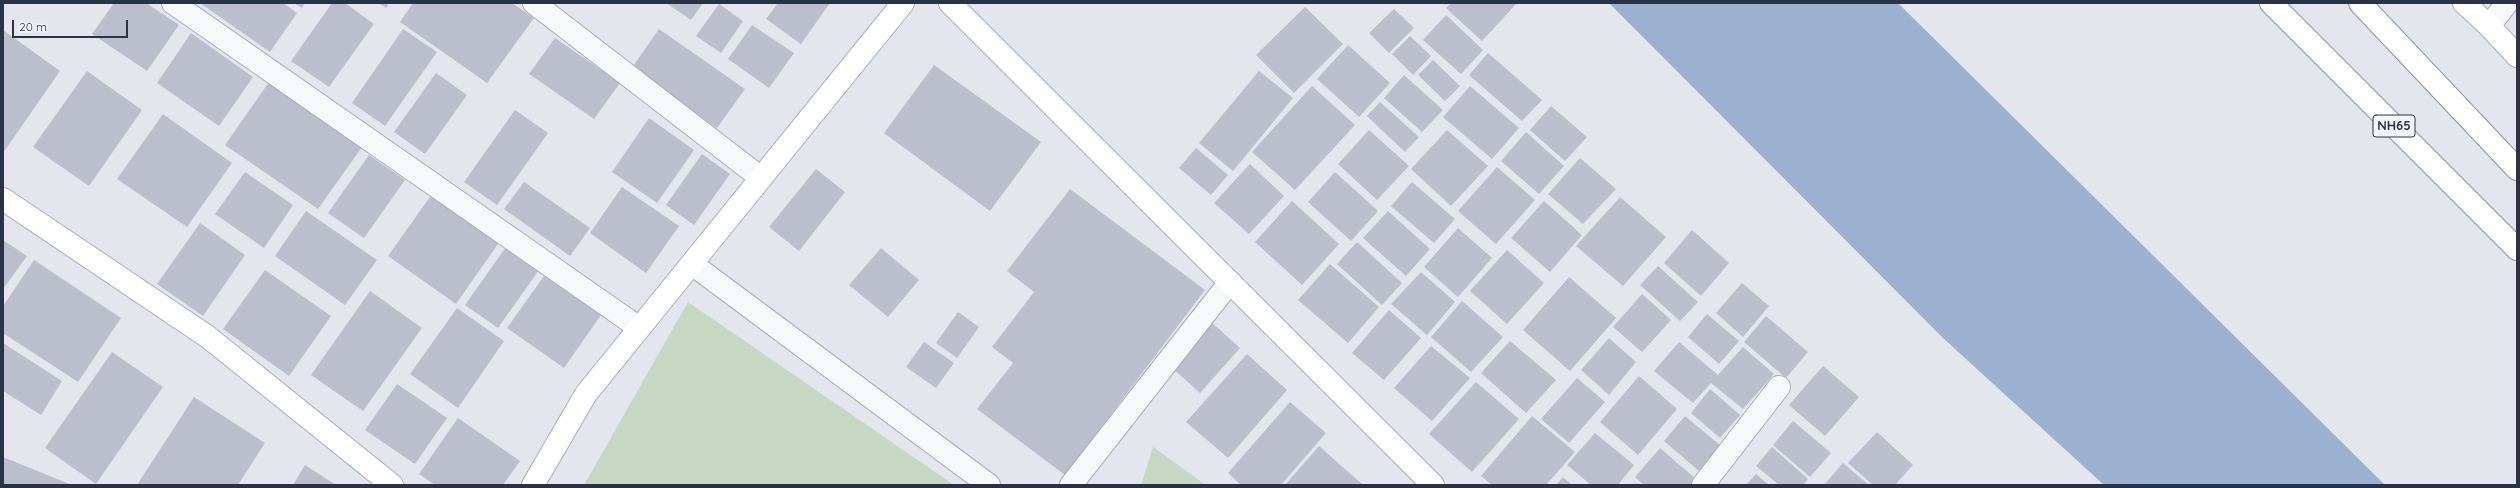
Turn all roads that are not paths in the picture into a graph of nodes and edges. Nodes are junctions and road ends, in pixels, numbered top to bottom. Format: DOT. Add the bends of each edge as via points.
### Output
graph roads {
  1 [pos="534,3"];
  2 [pos="903,3"];
  3 [pos="950,3"];
  4 [pos="2271,3"];
  5 [pos="2360,3"];
  6 [pos="2464,3"];
  7 [pos="2507,3"];
  8 [pos="180,5"];
  9 [pos="2489,26"];
  10 [pos="2517,56"];
  11 [pos="2517,169"];
  12 [pos="762,178"];
  13 [pos="3,199"];
  14 [pos="2517,249"];
  15 [pos="692,264"];
  16 [pos="1230,282"];
  17 [pos="638,327"];
  18 [pos="1779,387"];
  19 [pos="392,485"];
  20 [pos="533,485"];
  21 [pos="989,485"];
  22 [pos="1071,485"];
  23 [pos="1433,485"];
  24 [pos="1703,485"];
  1 -- 12 [label="street"];
  2 -- 12 [label="main road"];
  3 -- 16 [label="main road"];
  4 -- 14 [label="main road, NH65"];
  5 -- 11 [label="main road"];
  6 -- 9 [label="main road"];
  7 -- 9 [label="street"];
  8 -- 17 [label="street"];
  9 -- 10 [label="main road"];
  12 -- 15 [label="main road"];
  13 -- 19 [label="main road" via="208,337"];
  15 -- 17 [label="main road"];
  15 -- 21 [label="street"];
  16 -- 22 [label="street"];
  16 -- 23 [label="main road"];
  17 -- 20 [label="main road" via="586,394"];
  18 -- 24 [label="street"];
}
